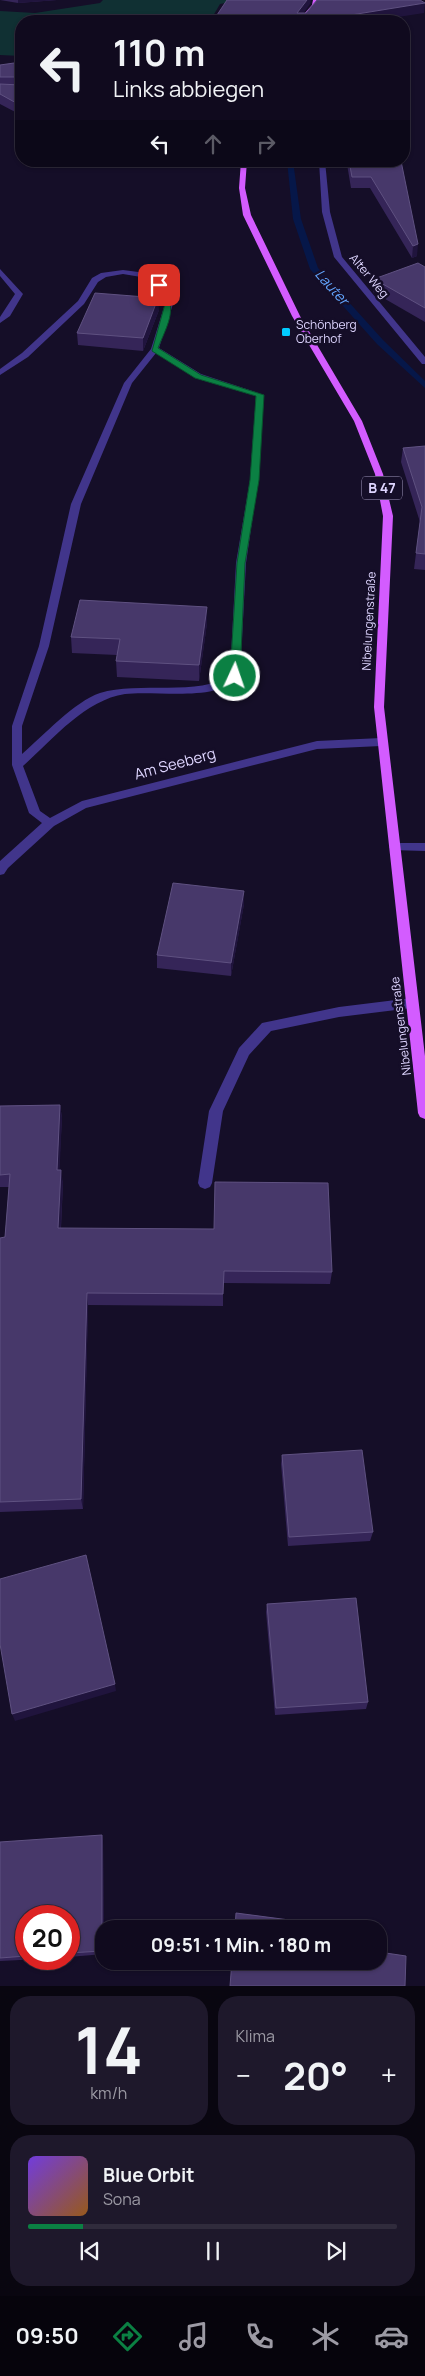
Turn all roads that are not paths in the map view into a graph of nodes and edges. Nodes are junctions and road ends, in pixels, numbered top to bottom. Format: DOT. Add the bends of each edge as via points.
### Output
graph roads {
  1 [pos="316,0"];
  2 [pos="306,15"];
  3 [pos="244,167"];
  4 [pos="322,167"];
  5 [pos="0,271"];
  6 [pos="0,321"];
  7 [pos="154,349"];
  8 [pos="425,362"];
  9 [pos="0,373"];
  10 [pos="381,742"];
  11 [pos="17,765"];
  12 [pos="50,823"];
  13 [pos="395,847"];
  14 [pos="425,847"];
  15 [pos="0,871"];
  16 [pos="412,1003"];
  17 [pos="425,1113"];
  18 [pos="205,1183"];
  1 -- 2 [label="main road"];
  3 -- 10 [label="main road, Nibelungenstraße / B 47" via="242,188 247,215 296,316 358,421 379,474 388,516 379,707"];
  4 -- 8 [label="street, Alter Weg" via="326,212 338,257"];
  5 -- 6 [label="street" via="19,294 8,314"];
  7 -- 9 [label="street" via="167,313 166,295 155,281 143,275 113,273 95,280 81,302 25,355"];
  7 -- 11 [label="street" via="128,383 76,504 44,646 17,726"];
  7 -- 11 [label="street" via="198,376 260,395 254,480 241,563 235,676 223,685 201,689 126,691 102,696 85,705"];
  10 -- 12 [label="street, Am Seeberg" via="317,745 272,755 82,805"];
  10 -- 13 [label="main road, Nibelungenstraße / B 47"];
  11 -- 12 [label="street" via="35,813"];
  12 -- 15 [label="street, Am Seeberg"];
  13 -- 14 [label="street"];
  13 -- 16 [label="main road, Nibelungenstraße / B 47"];
  16 -- 17 [label="main road, Nibelungenstraße / B 47"];
  16 -- 18 [label="street" via="339,1012 267,1027 244,1052 216,1111"];
}
